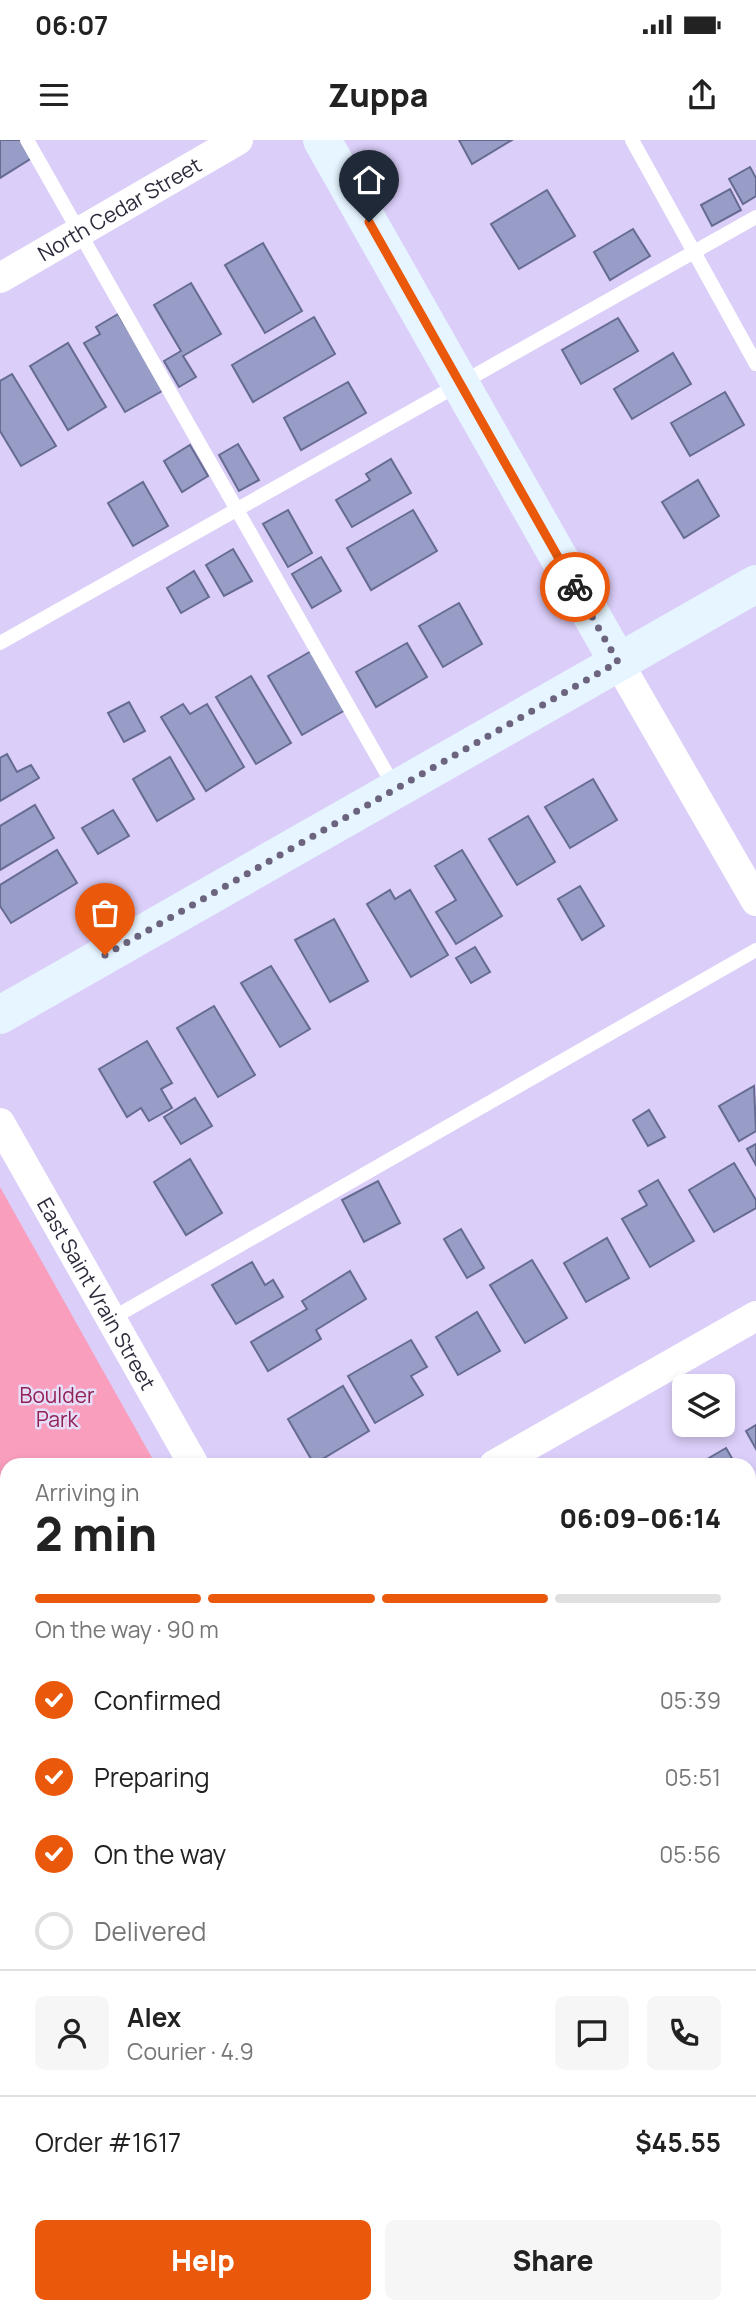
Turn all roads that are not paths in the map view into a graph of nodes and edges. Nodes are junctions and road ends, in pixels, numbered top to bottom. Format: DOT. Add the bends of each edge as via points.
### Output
graph roads {
  1 [pos="27,140"];
  2 [pos="238,140"];
  3 [pos="322,140"];
  4 [pos="632,140"];
  5 [pos="756,217"];
  6 [pos="79,232"];
  7 [pos="693,252"];
  8 [pos="0,278"];
  9 [pos="756,364"];
  10 [pos="460,382"];
  11 [pos="237,508"];
  12 [pos="756,584"];
  13 [pos="0,643"];
  14 [pos="618,662"];
  15 [pos="396,789"];
  16 [pos="756,901"];
  17 [pos="756,950"];
  18 [pos="0,1015"];
  19 [pos="0,1123"];
  20 [pos="756,1316"];
  21 [pos="111,1319"];
  22 [pos="190,1458"];
  23 [pos="506,1458"];
  1 -- 6 [label="lane"];
  2 -- 6 [label="street, North Cedar Street"];
  3 -- 10 [label="main road"];
  4 -- 7 [label="lane"];
  5 -- 7 [label="lane"];
  6 -- 8 [label="street, North Cedar Street"];
  6 -- 11 [label="lane"];
  7 -- 9 [label="lane"];
  7 -- 10 [label="lane"];
  10 -- 11 [label="lane"];
  10 -- 14 [label="main road"];
  11 -- 13 [label="lane"];
  11 -- 15 [label="lane"];
  12 -- 14 [label="main road"];
  14 -- 15 [label="main road"];
  14 -- 16 [label="street"];
  15 -- 18 [label="main road"];
  17 -- 21 [label="lane"];
  19 -- 21 [label="street, East Saint Vrain Street"];
  20 -- 23 [label="street"];
  21 -- 22 [label="street, East Saint Vrain Street"];
}
